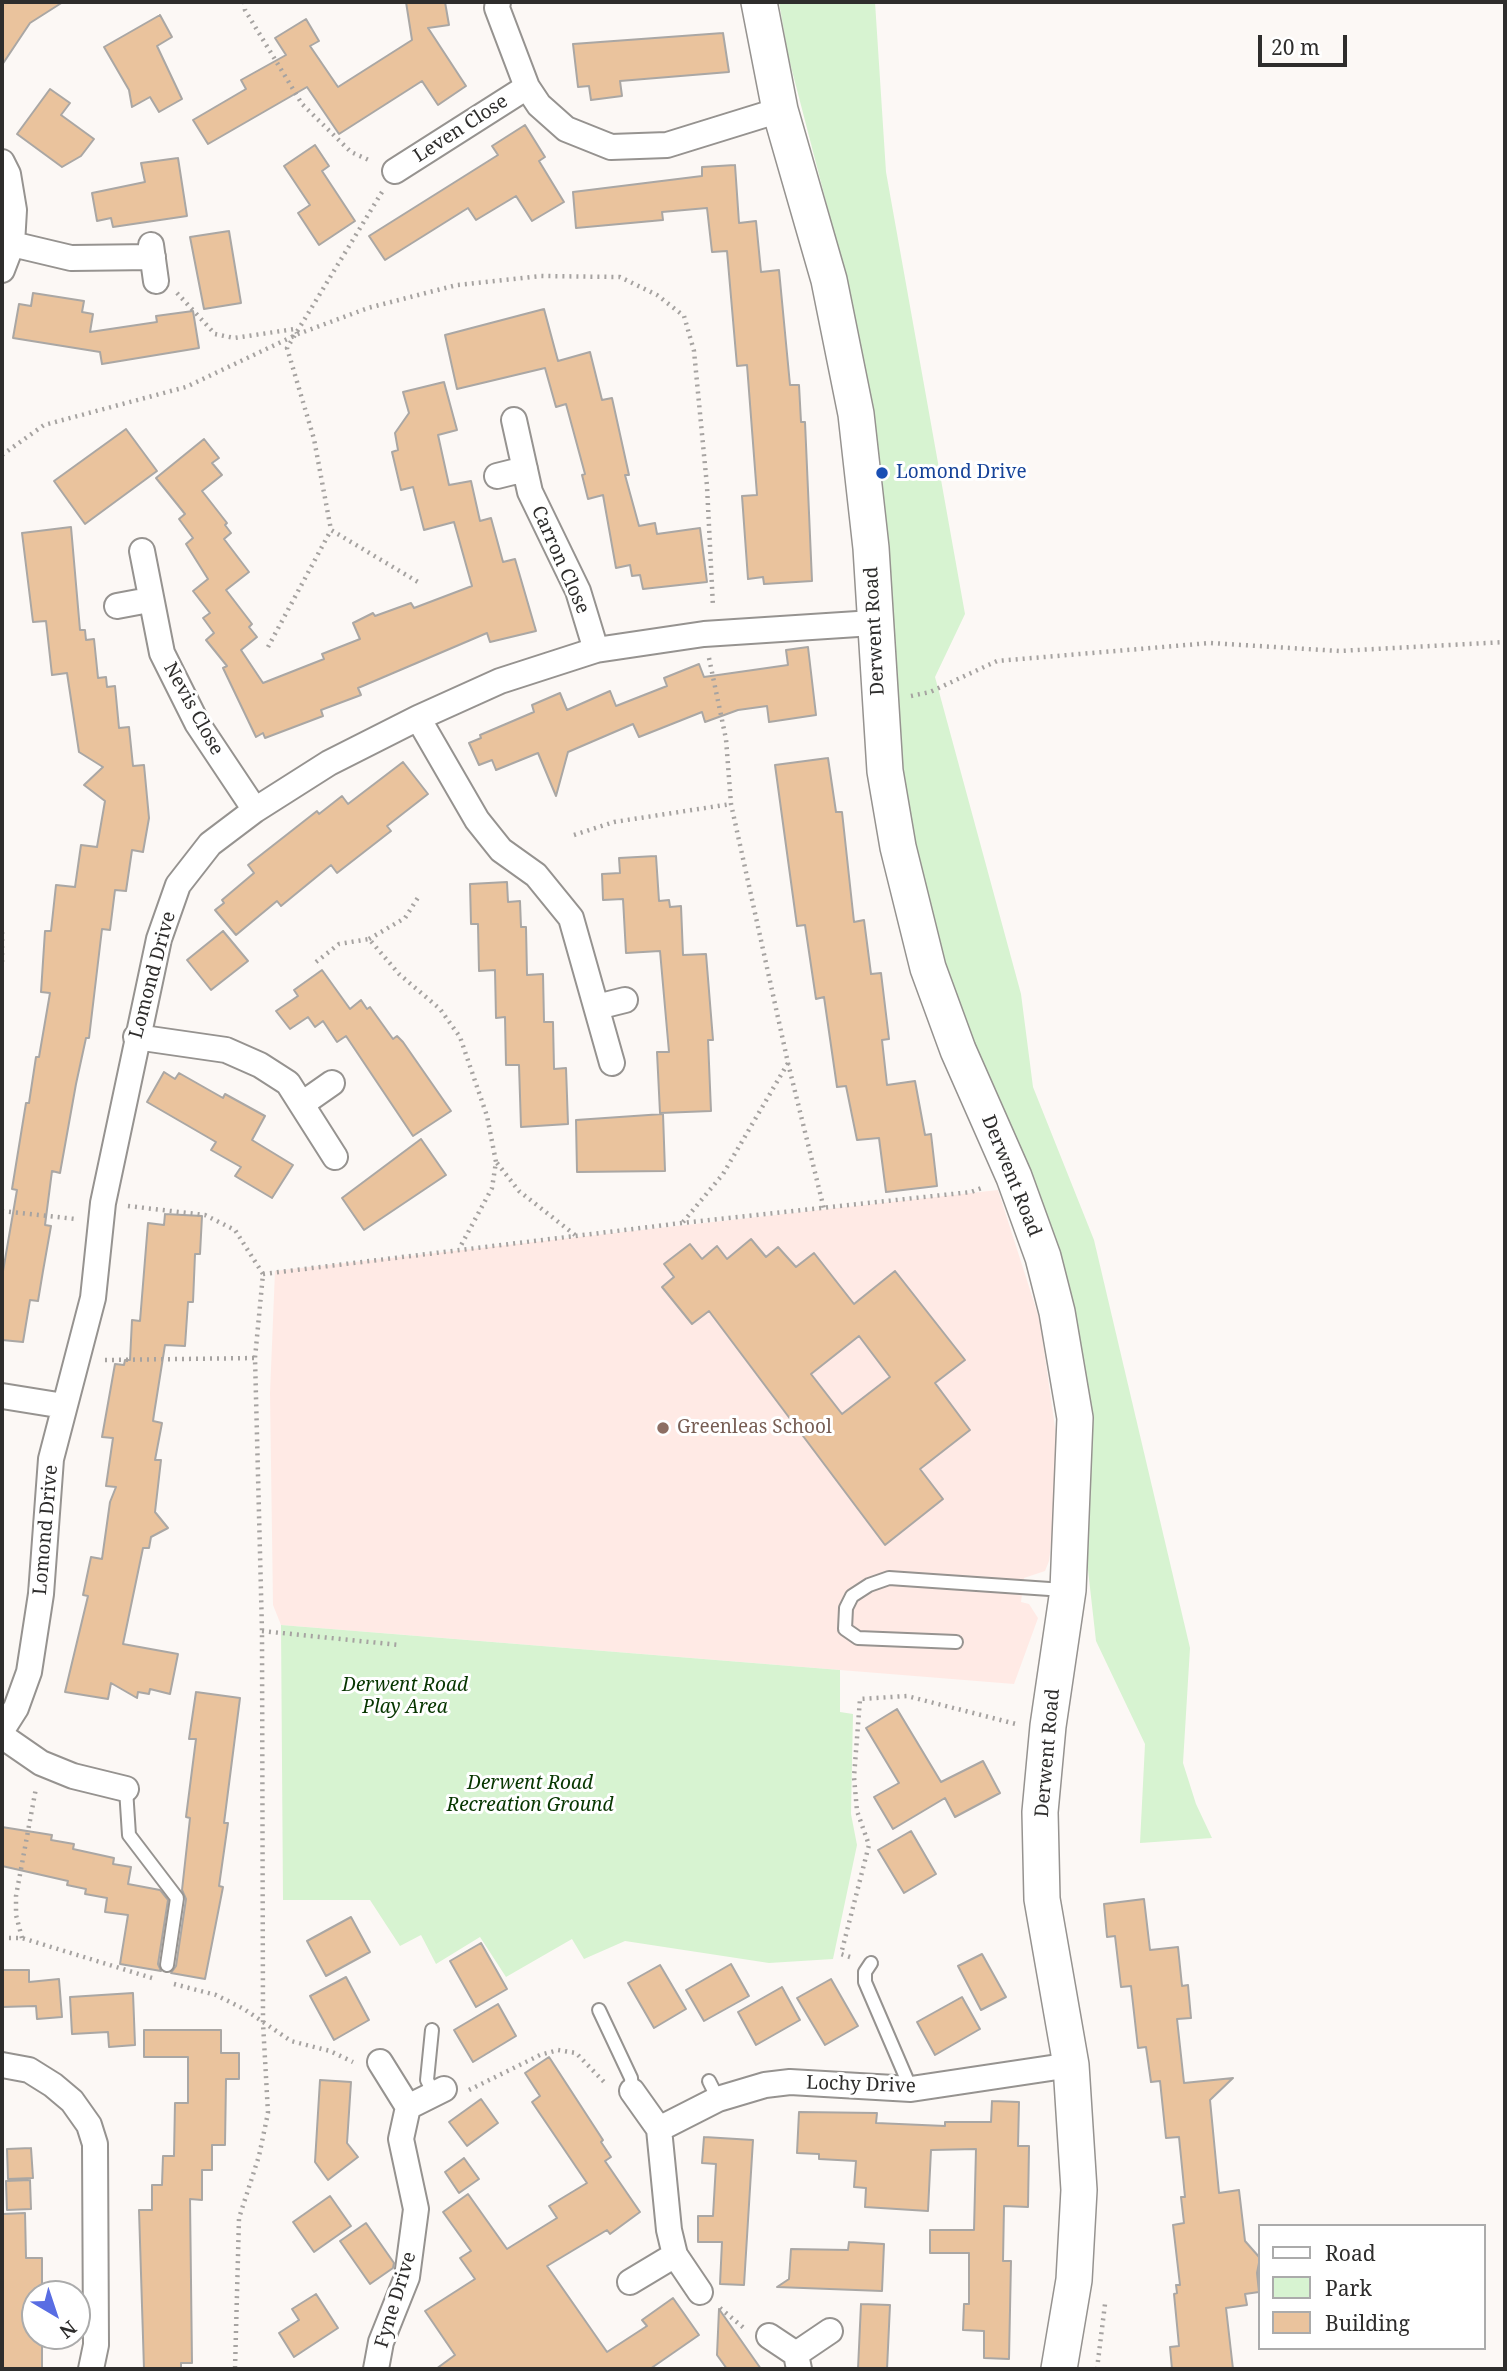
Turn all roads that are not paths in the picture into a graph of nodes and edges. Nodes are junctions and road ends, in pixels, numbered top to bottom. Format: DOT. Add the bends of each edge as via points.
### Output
graph roads {
  1 [pos="498,2"];
  2 [pos="759,2"];
  3 [pos="527,87"];
  4 [pos="780,110"];
  5 [pos="2,162"];
  6 [pos="395,172"];
  7 [pos="12,244"];
  8 [pos="154,261"];
  9 [pos="2,270"];
  10 [pos="514,421"];
  11 [pos="525,469"];
  12 [pos="497,476"];
  13 [pos="142,551"];
  14 [pos="149,600"];
  15 [pos="117,606"];
  16 [pos="873,623"];
  17 [pos="596,650"];
  18 [pos="418,718"];
  19 [pos="255,810"];
  20 [pos="625,1000"];
  21 [pos="597,1007"];
  22 [pos="136,1037"];
  23 [pos="612,1063"];
  24 [pos="332,1083"];
  25 [pos="302,1104"];
  26 [pos="335,1157"];
  27 [pos="2,1396"];
  28 [pos="64,1406"];
  29 [pos="1068,1590"];
  30 [pos="956,1642"];
  31 [pos="2,1730"];
  32 [pos="2,1736"];
  33 [pos="126,1789"];
  34 [pos="871,1963"];
  35 [pos="167,1965"];
  36 [pos="599,2010"];
  37 [pos="432,2030"];
  38 [pos="380,2062"];
  39 [pos="2,2065"];
  40 [pos="1071,2065"];
  41 [pos="631,2085"];
  42 [pos="911,2090"];
  43 [pos="439,2091"];
  44 [pos="408,2107"];
  45 [pos="659,2129"];
  46 [pos="675,2255"];
  47 [pos="630,2281"];
  48 [pos="700,2292"];
  49 [pos="830,2331"];
  50 [pos="769,2336"];
  51 [pos="797,2362"];
  52 [pos="91,2369"];
  53 [pos="376,2369"];
  54 [pos="1059,2369"];
  1 -- 3 [label="street, Leven Close"];
  2 -- 4 [label="street, Derwent Road"];
  3 -- 4 [label="street, Leven Close" via="566,129 611,146 667,145"];
  3 -- 6 [label="street, Leven Close"];
  4 -- 16 [label="street, Derwent Road" via="829,280 856,414 871,548"];
  5 -- 7 [label="street" via="15,210"];
  7 -- 8 [label="street" via="71,258"];
  7 -- 9 [label="street"];
  10 -- 11 [label="street, Carron Close"];
  11 -- 12 [label="street"];
  11 -- 17 [label="street, Carron Close" via="530,492 578,591"];
  13 -- 14 [label="street, Nevis Close"];
  14 -- 15 [label="street"];
  14 -- 19 [label="street, Nevis Close" via="162,653 197,723"];
  16 -- 17 [label="street, Lomond Drive" via="709,634"];
  16 -- 29 [label="street, Derwent Road" via="885,771 898,847 928,968 1014,1177 1057,1312 1075,1418"];
  17 -- 18 [label="street, Lomond Drive" via="500,681"];
  18 -- 19 [label="street, Lomond Drive" via="330,763"];
  18 -- 21 [label="street" via="477,820 501,850 536,875 570,918"];
  19 -- 22 [label="street, Lomond Drive" via="210,844 178,886 159,939"];
  20 -- 21 [label="street"];
  21 -- 23 [label="street"];
  22 -- 25 [label="street" via="226,1050 288,1083"];
  22 -- 28 [label="street, Lomond Drive" via="102,1212 93,1298"];
  24 -- 25 [label="street"];
  25 -- 26 [label="street"];
  27 -- 28 [label="street"];
  28 -- 31 [label="street, Lomond Drive" via="51,1459 41,1594 29,1672"];
  29 -- 30 [label="lane" via="889,1578 852,1596 846,1608 845,1629 858,1639"];
  29 -- 40 [label="street, Derwent Road" via="1040,1812 1042,1899"];
  32 -- 33 [label="street" via="41,1763"];
  33 -- 35 [label="lane" via="129,1836 177,1898"];
  34 -- 42 [label="lane" via="864,1972 865,1982"];
  36 -- 41 [label="lane"];
  37 -- 43 [label="lane" via="427,2080"];
  38 -- 44 [label="street"];
  39 -- 52 [label="street" via="29,2070 53,2085 72,2101 96,2144 96,2345"];
  40 -- 42 [label="street, Lochy Drive"];
  40 -- 54 [label="street, Derwent Road" via="1079,2190 1074,2280"];
  41 -- 45 [label="street"];
  42 -- 45 [label="street, Lochy Drive" via="790,2082 713,2090"];
  43 -- 44 [label="street"];
  44 -- 53 [label="street, Fyne Drive" via="401,2139 416,2208 413,2242 407,2277 381,2342"];
  45 -- 46 [label="street"];
  46 -- 47 [label="street"];
  46 -- 48 [label="street"];
  49 -- 51 [label="street"];
  50 -- 51 [label="street"];
}
